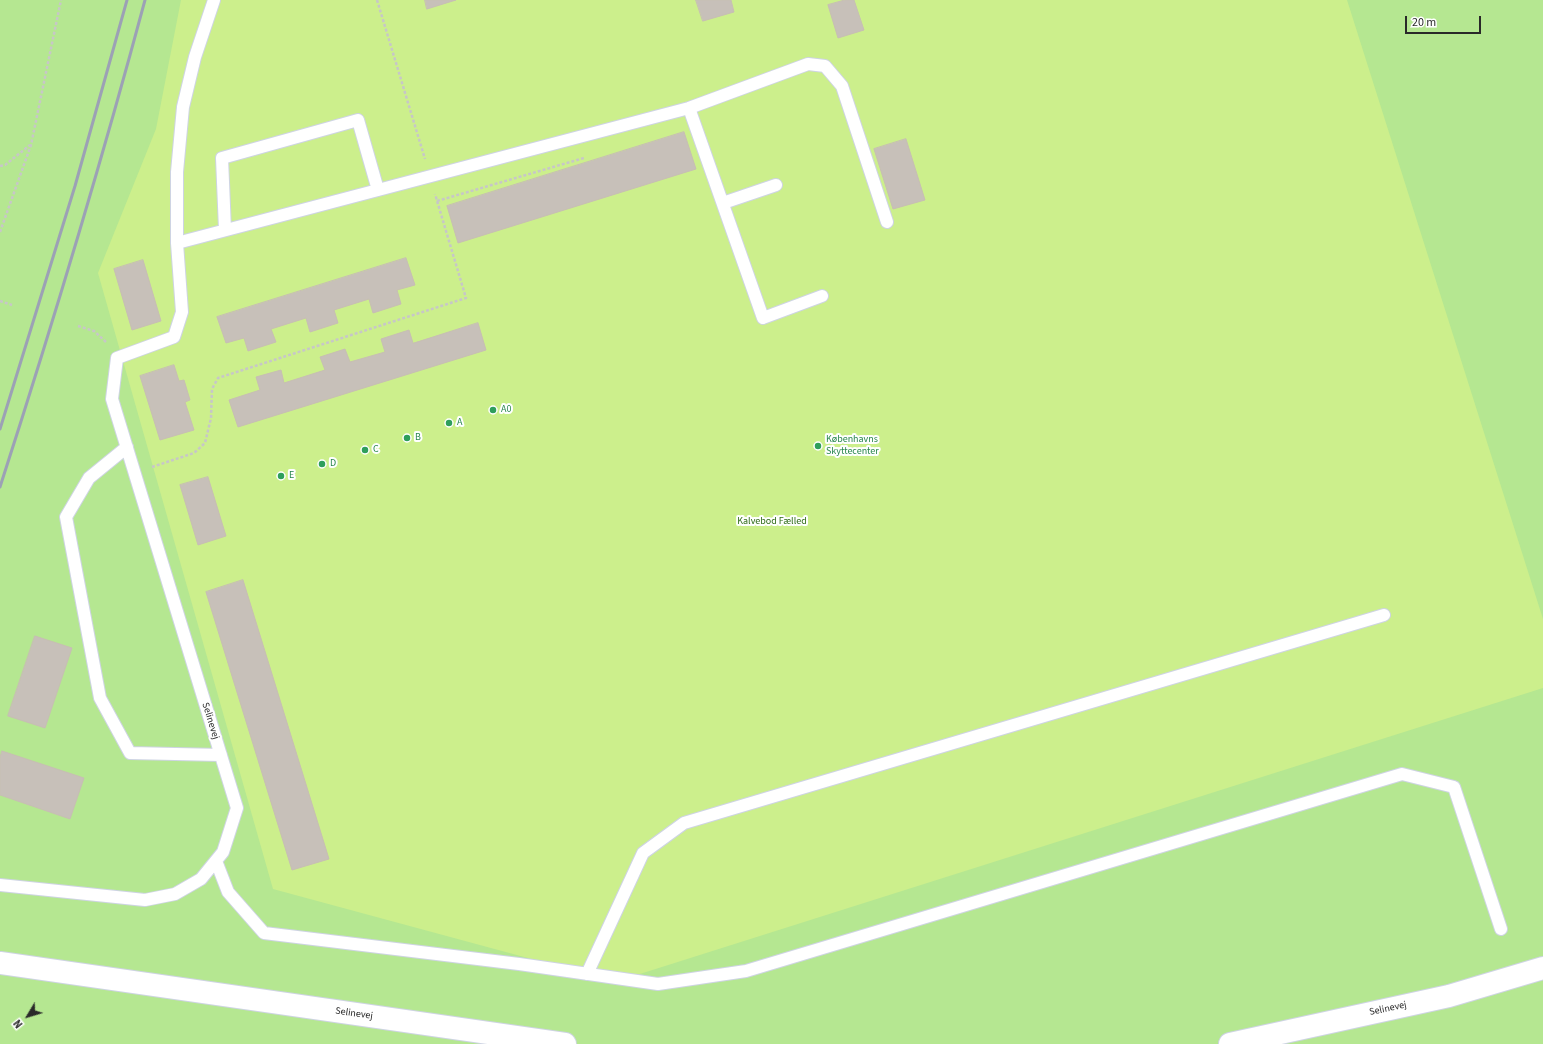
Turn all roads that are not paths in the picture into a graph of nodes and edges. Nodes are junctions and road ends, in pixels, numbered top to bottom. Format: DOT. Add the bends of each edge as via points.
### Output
graph roads {
  1 [pos="214,0"];
  2 [pos="689,108"];
  3 [pos="776,185"];
  4 [pos="378,190"];
  5 [pos="723,203"];
  6 [pos="887,222"];
  7 [pos="225,230"];
  8 [pos="176,243"];
  9 [pos="822,296"];
  10 [pos="126,447"];
  11 [pos="1384,615"];
  12 [pos="221,755"];
  13 [pos="216,861"];
  14 [pos="0,885"];
  15 [pos="1501,930"];
  16 [pos="0,963"];
  17 [pos="1543,968"];
  18 [pos="588,974"];
  19 [pos="565,1044"];
  20 [pos="1230,1044"];
  1 -- 8 [label="lane" via="195,57 183,106"];
  2 -- 4 [label="lane"];
  2 -- 5 [label="lane"];
  2 -- 6 [label="lane" via="808,64 825,66 842,86"];
  3 -- 5 [label="lane"];
  4 -- 7 [label="lane"];
  4 -- 7 [label="lane" via="358,120 222,158"];
  5 -- 9 [label="lane" via="763,318"];
  7 -- 8 [label="lane"];
  8 -- 10 [label="lane, Selinevej" via="182,312 174,337 117,358 112,399"];
  10 -- 12 [label="lane, Selinevej"];
  10 -- 12 [label="lane" via="90,478 66,517 100,698 130,753"];
  11 -- 18 [label="lane" via="684,823 643,853"];
  12 -- 13 [label="lane, Selinevej" via="237,808 223,852"];
  13 -- 14 [label="lane, Selinevej" via="201,879 175,894 145,900"];
  13 -- 18 [label="lane" via="228,892 264,933"];
  15 -- 18 [label="lane" via="1454,787 1402,774 746,971 658,984"];
  16 -- 19 [label="street, Selinevej"];
  17 -- 20 [label="street, Selinevej" via="1449,996"];
}
